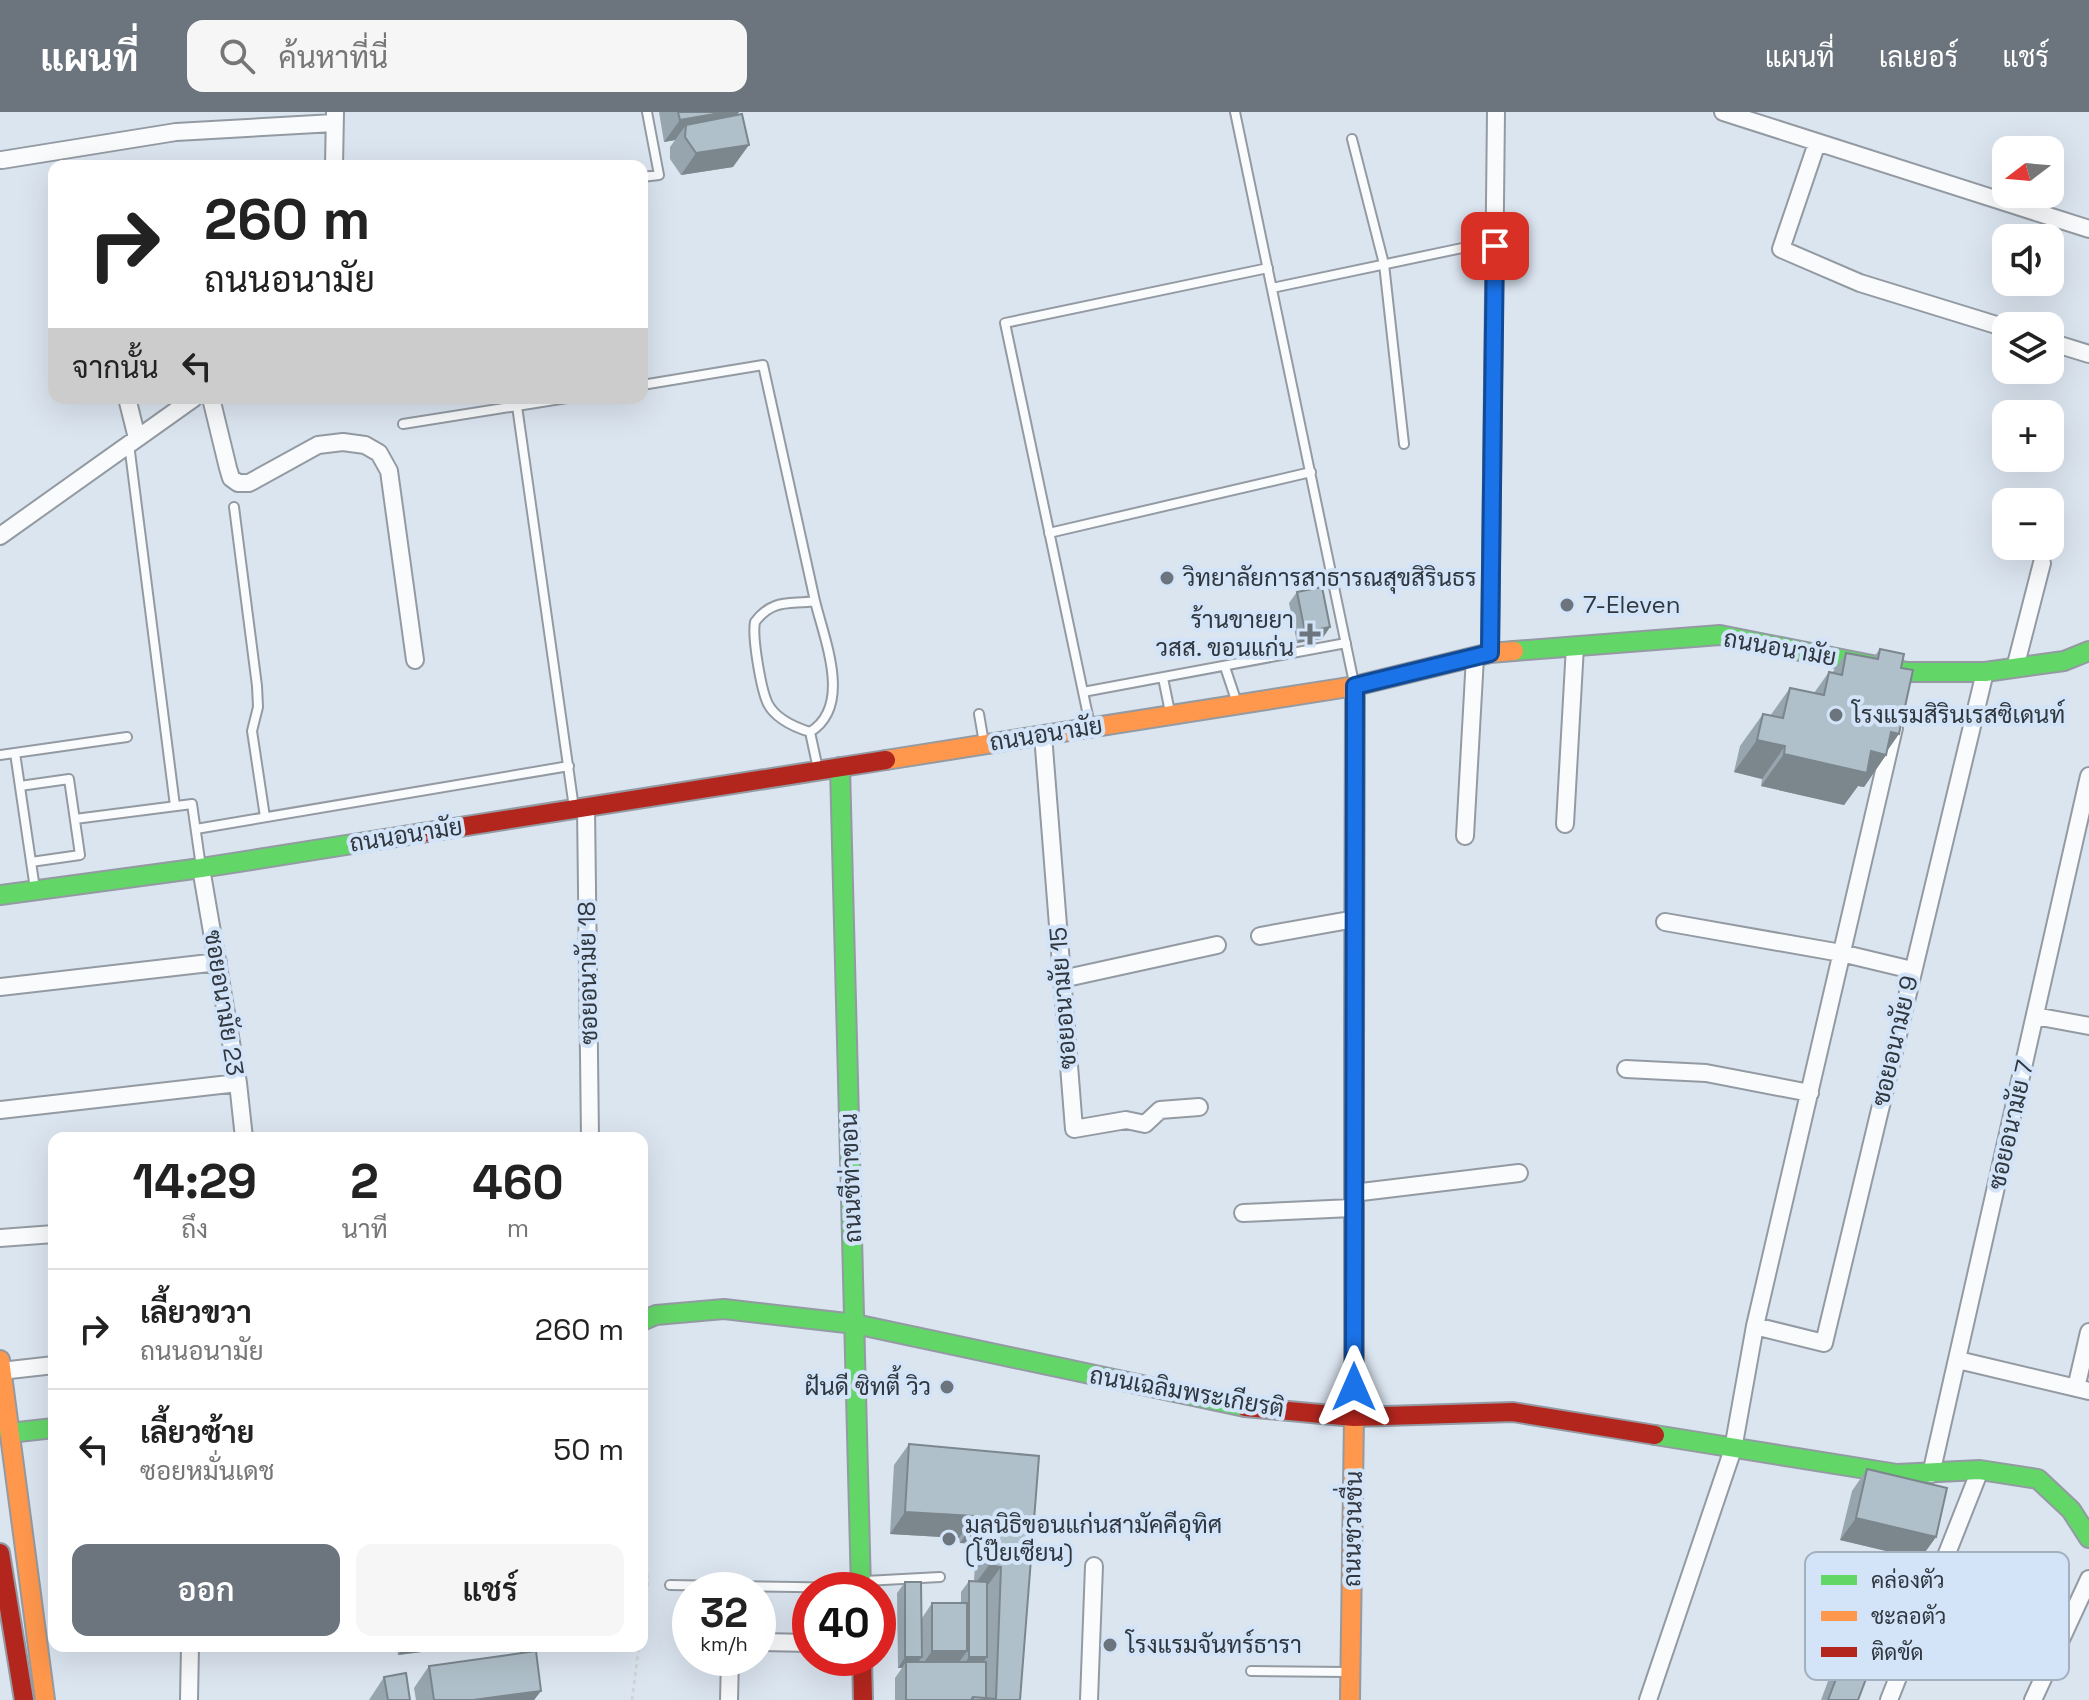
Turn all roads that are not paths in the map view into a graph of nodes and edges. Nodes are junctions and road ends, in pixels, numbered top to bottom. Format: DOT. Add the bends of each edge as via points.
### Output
graph roads {
  1 [pos="647,112"];
  2 [pos="1235,112"];
  3 [pos="1496,112"];
  4 [pos="1723,112"];
  5 [pos="334,117"];
  6 [pos="1352,139"];
  7 [pos="1817,143"];
  8 [pos="2,160"];
  9 [pos="334,160"];
  10 [pos="648,176"];
  11 [pos="2089,229"];
  12 [pos="1467,247"];
  13 [pos="1384,264"];
  14 [pos="1268,268"];
  15 [pos="1272,288"];
  16 [pos="1992,324"];
  17 [pos="2064,346"];
  18 [pos="2089,354"];
  19 [pos="648,384"];
  20 [pos="128,404"];
  21 [pos="185,404"];
  22 [pos="212,404"];
  23 [pos="530,404"];
  24 [pos="517,406"];
  25 [pos="403,424"];
  26 [pos="133,441"];
  27 [pos="1404,444"];
  28 [pos="1311,472"];
  29 [pos="234,507"];
  30 [pos="1049,533"];
  31 [pos="0,536"];
  32 [pos="2042,563"];
  33 [pos="815,601"];
  34 [pos="1346,643"];
  35 [pos="1575,646"];
  36 [pos="2089,651"];
  37 [pos="1483,655"];
  38 [pos="415,660"];
  39 [pos="1225,667"];
  40 [pos="2015,668"];
  41 [pos="1985,672"];
  42 [pos="1163,678"];
  43 [pos="1355,686"];
  44 [pos="1083,692"];
  45 [pos="1237,705"];
  46 [pos="979,714"];
  47 [pos="1170,715"];
  48 [pos="1896,717"];
  49 [pos="1090,727"];
  50 [pos="810,732"];
  51 [pos="1043,735"];
  52 [pos="127,737"];
  53 [pos="984,744"];
  54 [pos="15,753"];
  55 [pos="0,755"];
  56 [pos="569,766"];
  57 [pos="840,767"];
  58 [pos="818,770"];
  59 [pos="2089,776"];
  60 [pos="20,786"];
  61 [pos="175,806"];
  62 [pos="580,808"];
  63 [pos="265,817"];
  64 [pos="75,819"];
  65 [pos="1565,824"];
  66 [pos="196,829"];
  67 [pos="1465,836"];
  68 [pos="31,862"];
  69 [pos="201,868"];
  70 [pos="35,890"];
  71 [pos="0,895"];
  72 [pos="1355,919"];
  73 [pos="1665,922"];
  74 [pos="1260,936"];
  75 [pos="1217,945"];
  76 [pos="1841,953"];
  77 [pos="218,962"];
  78 [pos="1912,970"];
  79 [pos="1062,979"];
  80 [pos="0,987"];
  81 [pos="2035,1016"];
  82 [pos="2089,1026"];
  83 [pos="1626,1069"];
  84 [pos="238,1083"];
  85 [pos="1810,1093"];
  86 [pos="1199,1107"];
  87 [pos="0,1110"];
  88 [pos="243,1132"];
  89 [pos="590,1132"];
  90 [pos="1519,1173"];
  91 [pos="1352,1200"];
  92 [pos="1243,1213"];
  93 [pos="48,1234"];
  94 [pos="0,1238"];
  95 [pos="648,1318"];
  96 [pos="855,1324"];
  97 [pos="1755,1326"];
  98 [pos="2089,1332"];
  99 [pos="1958,1360"];
  100 [pos="48,1365"];
  101 [pos="1,1366"];
  102 [pos="2082,1390"];
  103 [pos="1354,1417"];
  104 [pos="48,1429"];
  105 [pos="9,1433"];
  106 [pos="1733,1449"];
  107 [pos="1980,1470"];
  108 [pos="1931,1474"];
  109 [pos="2089,1538"];
  110 [pos="1948,1552"];
  111 [pos="0,1553"];
  112 [pos="1094,1566"];
  113 [pos="860,1572"];
  114 [pos="940,1577"];
  115 [pos="2089,1579"];
  116 [pos="896,1582"];
  117 [pos="670,1585"];
  118 [pos="792,1586"];
  119 [pos="5,1614"];
  120 [pos="2069,1622"];
  121 [pos="190,1652"];
  122 [pos="1251,1671"];
  123 [pos="1351,1672"];
  124 [pos="730,1676"];
  125 [pos="862,1676"];
  126 [pos="1898,1680"];
  127 [pos="2042,1680"];
  128 [pos="1896,1684"];
  129 [pos="24,1700"];
  130 [pos="45,1700"];
  131 [pos="189,1700"];
  132 [pos="729,1700"];
  133 [pos="863,1700"];
  134 [pos="1089,1700"];
  135 [pos="1350,1700"];
  136 [pos="1648,1700"];
  137 [pos="1889,1700"];
  138 [pos="1908,1700"];
  139 [pos="2033,1700"];
  1 -- 10 [label="lane" via="659,175"];
  2 -- 14 [label="lane"];
  3 -- 37 [label="street"];
  4 -- 7 [label="street"];
  5 -- 8 [label="street" via="176,132"];
  5 -- 9 [label="street"];
  6 -- 13 [label="lane"];
  7 -- 11 [label="street"];
  7 -- 16 [label="street" via="1781,249 1860,283"];
  12 -- 13 [label="lane"];
  13 -- 15 [label="lane"];
  13 -- 27 [label="lane"];
  14 -- 15 [label="lane"];
  14 -- 30 [label="lane" via="1005,323"];
  15 -- 28 [label="lane"];
  17 -- 18 [label="street"];
  19 -- 33 [label="lane" via="763,365"];
  20 -- 26 [label="street"];
  21 -- 26 [label="street"];
  22 -- 38 [label="street" via="231,478 238,483 249,483 318,445 343,442 379,453 389,471"];
  23 -- 24 [label="lane"];
  24 -- 25 [label="lane"];
  24 -- 56 [label="lane"];
  26 -- 31 [label="street"];
  26 -- 61 [label="lane"];
  28 -- 30 [label="lane"];
  28 -- 34 [label="lane"];
  29 -- 63 [label="lane" via="257,686 252,731"];
  30 -- 44 [label="lane"];
  32 -- 40 [label="street"];
  33 -- 50 [label="lane" via="835,689 828,712"];
  33 -- 50 [label="lane" via="774,605 755,622 753,634 767,703 779,717"];
  34 -- 39 [label="lane"];
  34 -- 43 [label="lane"];
  35 -- 37 [label="street, ถนนอนามัย"];
  35 -- 41 [label="street, ถนนอนามัย" via="1720,635 1905,680"];
  35 -- 65 [label="street"];
  36 -- 40 [label="street, ถนนอนามัย" via="2064,661"];
  37 -- 43 [label="street, ถนนอนามัย"];
  37 -- 67 [label="street"];
  39 -- 42 [label="lane"];
  39 -- 45 [label="lane"];
  40 -- 41 [label="street, ถนนอนามัย"];
  41 -- 78 [label="street, ซอยอนามัย 9"];
  42 -- 44 [label="lane"];
  42 -- 47 [label="lane"];
  43 -- 45 [label="street, ถนนอนามัย"];
  43 -- 72 [label="street, ถนนชวนชื่น"];
  44 -- 49 [label="lane"];
  45 -- 47 [label="street, ถนนอนามัย"];
  46 -- 53 [label="lane"];
  47 -- 49 [label="street, ถนนอนามัย"];
  48 -- 76 [label="street"];
  49 -- 51 [label="street, ถนนอนามัย"];
  50 -- 58 [label="lane"];
  51 -- 53 [label="street, ถนนอนามัย"];
  51 -- 79 [label="street, ซอยอนามัย 15"];
  52 -- 54 [label="lane"];
  53 -- 57 [label="street, ถนนอนามัย"];
  54 -- 55 [label="lane"];
  54 -- 60 [label="lane"];
  56 -- 62 [label="lane"];
  56 -- 63 [label="lane"];
  57 -- 58 [label="street, ถนนอนามัย"];
  57 -- 96 [label="street, ถนนชีท่าขอน"];
  58 -- 62 [label="street, ถนนอนามัย"];
  59 -- 81 [label="street, ซอยอนามัย 7"];
  60 -- 64 [label="lane" via="69,779"];
  60 -- 68 [label="lane"];
  61 -- 64 [label="lane"];
  61 -- 66 [label="lane" via="192,804"];
  62 -- 69 [label="street, ถนนอนามัย"];
  62 -- 89 [label="street, ซอยอนามัย 18"];
  63 -- 66 [label="lane"];
  64 -- 68 [label="lane" via="80,855"];
  66 -- 69 [label="lane"];
  68 -- 70 [label="lane"];
  69 -- 70 [label="street, ถนนอนามัย"];
  69 -- 77 [label="street, ซอยอนามัย 23"];
  70 -- 71 [label="street, ถนนอนามัย"];
  72 -- 74 [label="street"];
  72 -- 91 [label="street, ถนนชวนชื่น"];
  73 -- 76 [label="street"];
  75 -- 79 [label="street"];
  76 -- 78 [label="street"];
  76 -- 85 [label="street"];
  77 -- 80 [label="street"];
  77 -- 84 [label="street, ซอยอนามัย 23"];
  78 -- 97 [label="street, ซอยอนามัย 9" via="1824,1343"];
  79 -- 86 [label="street, ซอยอนามัย 15" via="1074,1129 1126,1120 1145,1124 1160,1110"];
  81 -- 82 [label="street"];
  81 -- 99 [label="street, ซอยอนามัย 7"];
  83 -- 85 [label="street" via="1706,1073"];
  84 -- 87 [label="street"];
  84 -- 88 [label="street, ซอยอนามัย 23"];
  85 -- 97 [label="street"];
  90 -- 91 [label="street"];
  91 -- 92 [label="street"];
  91 -- 103 [label="street, ถนนชวนชื่น"];
  93 -- 94 [label="street"];
  95 -- 96 [label="street, ถนนเฉลิมพระเกียรติ" via="724,1309"];
  96 -- 103 [label="street, ถนนเฉลิมพระเกียรติ" via="1246,1407"];
  96 -- 113 [label="street, ถนนชีท่าขอน"];
  97 -- 106 [label="street"];
  98 -- 102 [label="street"];
  99 -- 102 [label="street"];
  99 -- 108 [label="street, ซอยอนามัย 7"];
  100 -- 101 [label="street"];
  101 -- 105 [label="street"];
  103 -- 106 [label="street, ถนนเฉลิมพระเกียรติ" via="1513,1412"];
  103 -- 123 [label="street, ถนนชวนชื่น"];
  104 -- 105 [label="street"];
  105 -- 130 [label="street"];
  106 -- 108 [label="street, ถนนเฉลิมพระเกียรติ" via="1897,1474"];
  106 -- 136 [label="street"];
  107 -- 108 [label="street, ถนนเฉลิมพระเกียรติ"];
  107 -- 109 [label="street, ถนนเฉลิมพระเกียรติ" via="2038,1479 2071,1510"];
  107 -- 110 [label="street"];
  111 -- 119 [label="street"];
  112 -- 134 [label="street"];
  114 -- 116 [label="lane"];
  115 -- 120 [label="street"];
  117 -- 118 [label="lane"];
  119 -- 129 [label="street"];
  121 -- 131 [label="street"];
  122 -- 123 [label="lane"];
  123 -- 135 [label="street, ถนนชวนชื่น"];
  124 -- 132 [label="street"];
  125 -- 133 [label="street"];
  126 -- 128 [label="street"];
  127 -- 139 [label="street"];
  128 -- 137 [label="street"];
  128 -- 138 [label="street"];
}
